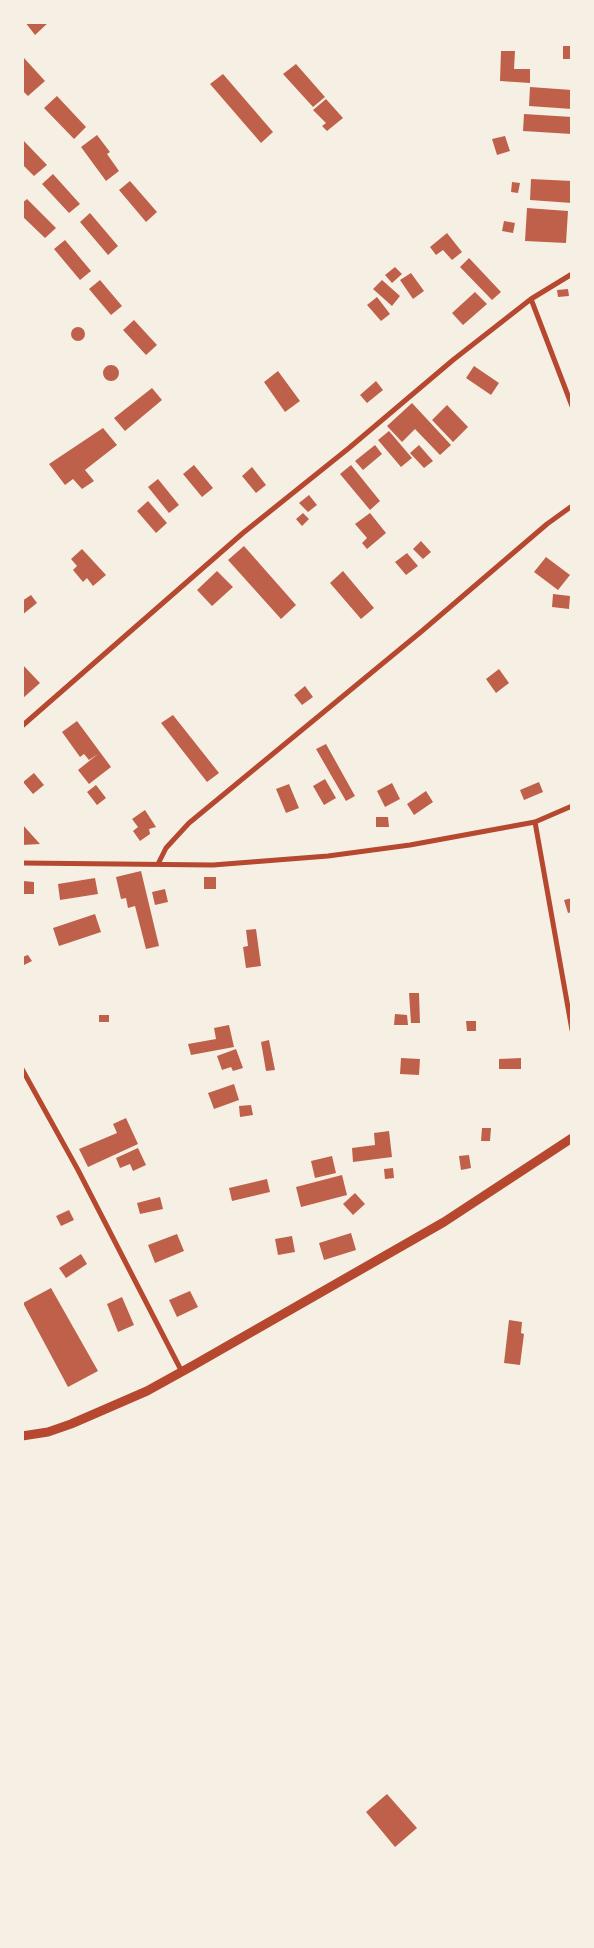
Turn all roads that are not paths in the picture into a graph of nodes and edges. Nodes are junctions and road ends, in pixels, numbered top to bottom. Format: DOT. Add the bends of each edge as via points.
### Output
graph roads {
  1 [pos="572,274"];
  2 [pos="531,300"];
  3 [pos="572,406"];
  4 [pos="572,506"];
  5 [pos="22,726"];
  6 [pos="572,806"];
  7 [pos="535,822"];
  8 [pos="22,863"];
  9 [pos="158,864"];
  10 [pos="572,1030"];
  11 [pos="22,1069"];
  12 [pos="572,1138"];
  13 [pos="182,1372"];
  14 [pos="22,1436"];
  1 -- 2 [label="street"];
  2 -- 3 [label="street"];
  2 -- 5 [label="street" via="243,533"];
  4 -- 9 [label="street" via="189,823 166,848"];
  6 -- 7 [label="street"];
  7 -- 9 [label="street" via="328,856 244,864"];
  7 -- 10 [label="street"];
  8 -- 9 [label="street"];
  11 -- 13 [label="street"];
  12 -- 13 [label="street" via="444,1222"];
  13 -- 14 [label="street" via="71,1424"];
}
